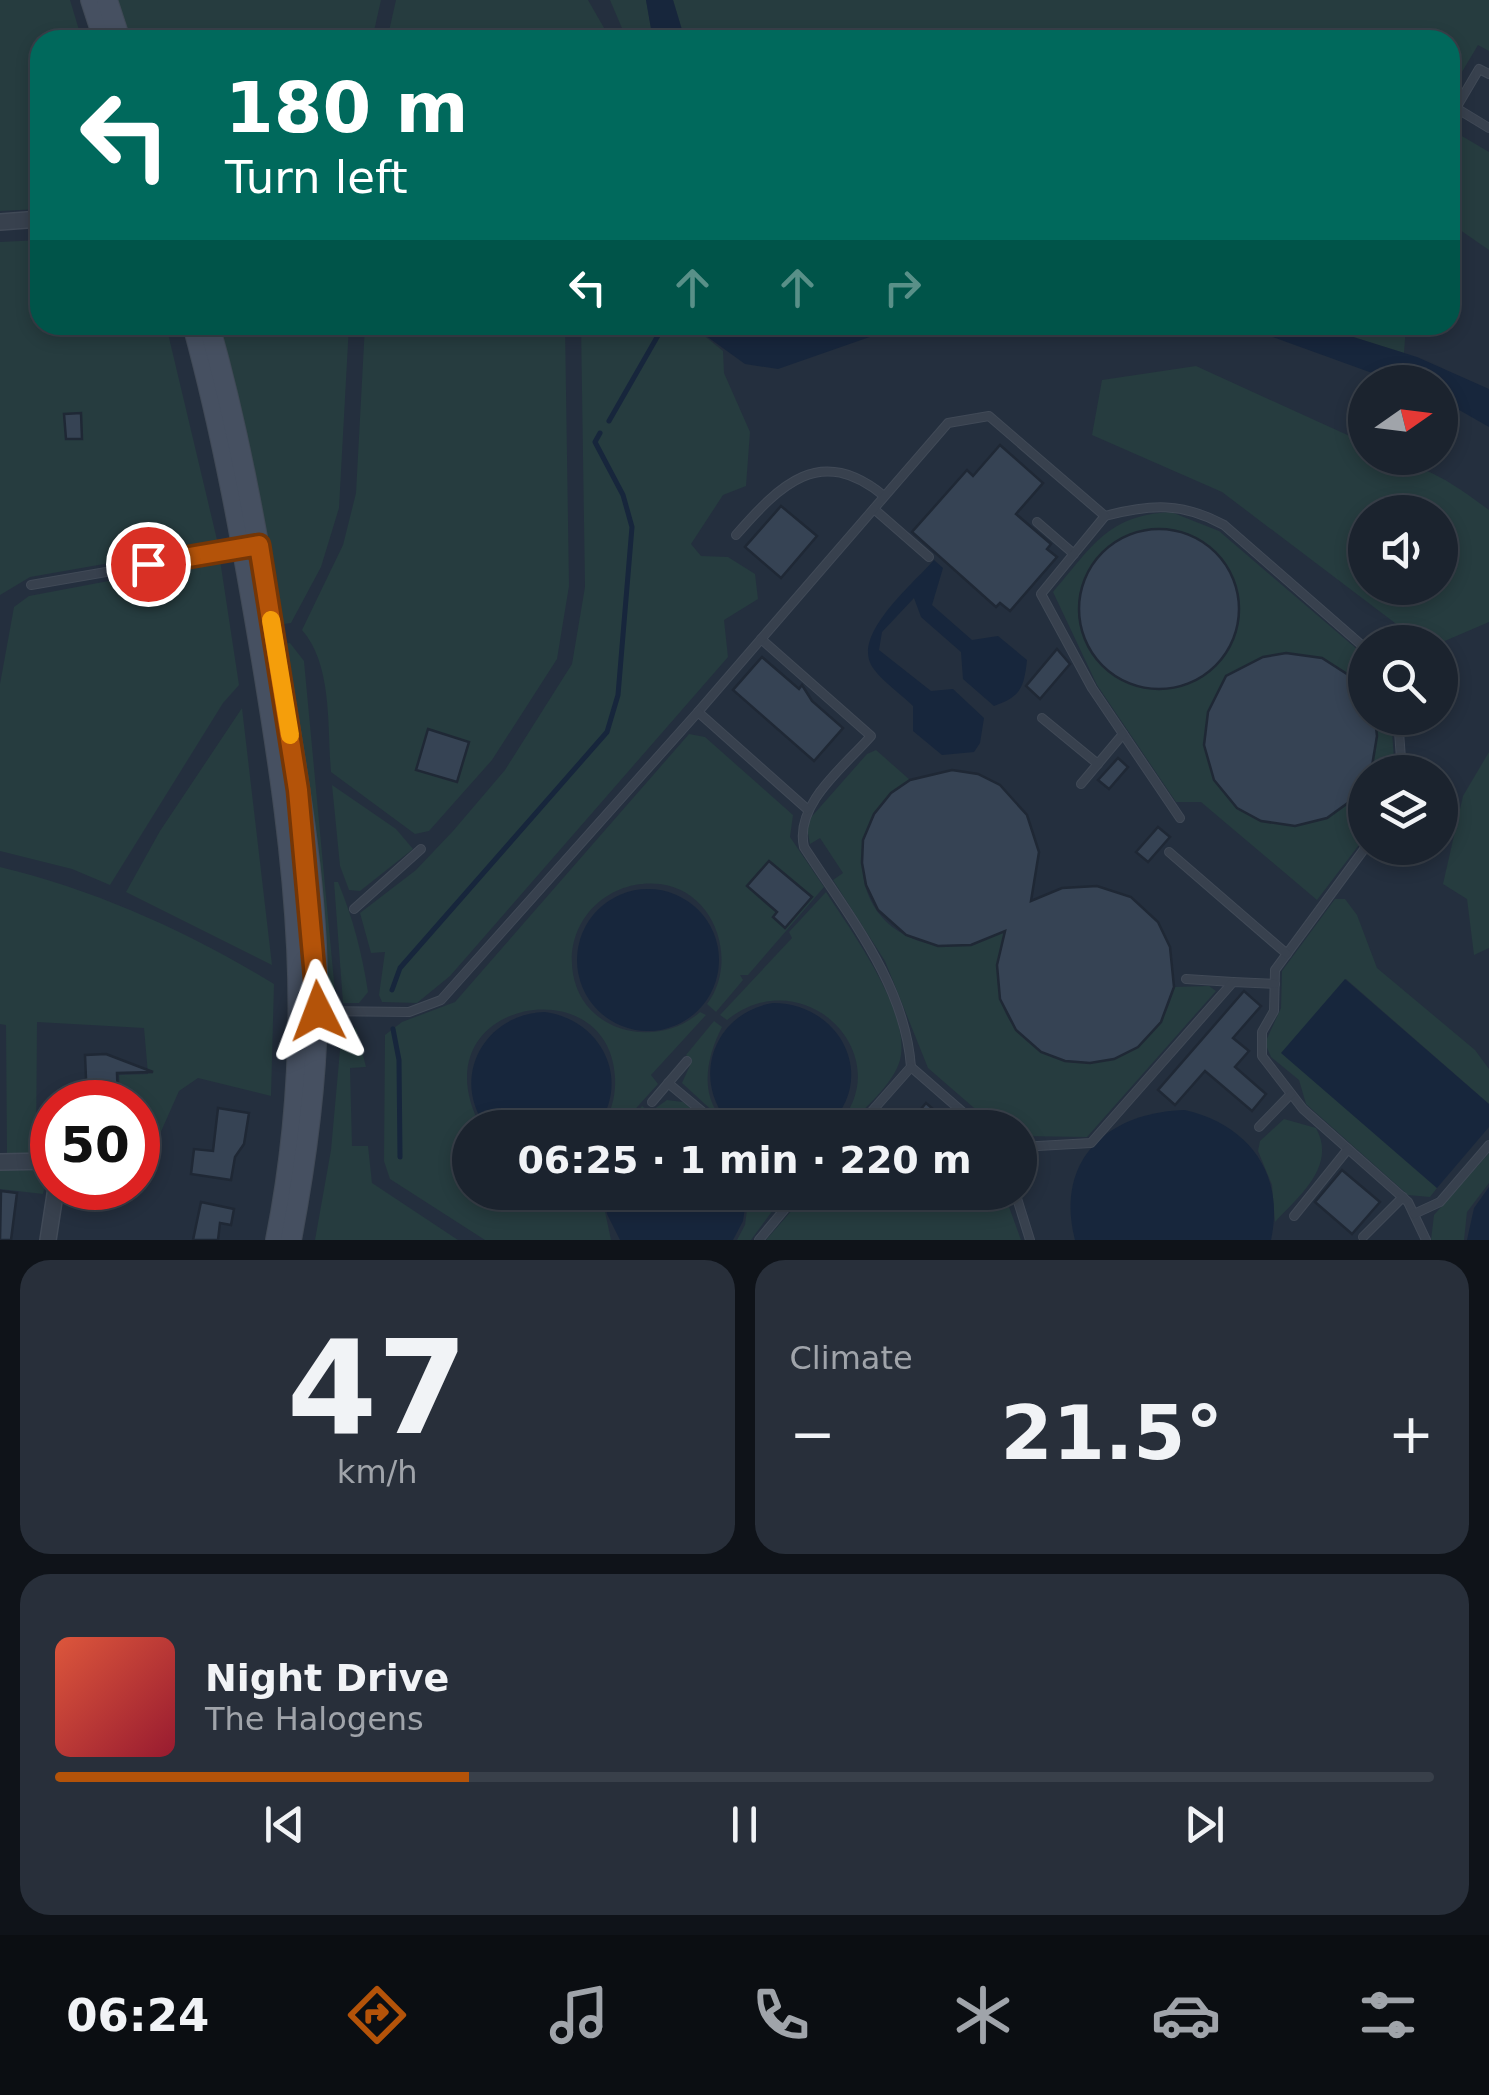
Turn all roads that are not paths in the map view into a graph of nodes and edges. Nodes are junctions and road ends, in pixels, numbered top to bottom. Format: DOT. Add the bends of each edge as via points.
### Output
graph roads {
  1 [pos="91,0"];
  2 [pos="107,0"];
  3 [pos="101,30"];
  4 [pos="117,30"];
  5 [pos="1489,74"];
  6 [pos="1460,101"];
  7 [pos="1460,110"];
  8 [pos="1489,128"];
  9 [pos="30,220"];
  10 [pos="0,222"];
  11 [pos="196,335"];
  12 [pos="211,335"];
  13 [pos="884,496"];
  14 [pos="874,509"];
  15 [pos="1105,516"];
  16 [pos="1038,522"];
  17 [pos="736,535"];
  18 [pos="252,547"];
  19 [pos="1074,554"];
  20 [pos="929,557"];
  21 [pos="31,584"];
  22 [pos="1348,633"];
  23 [pos="761,638"];
  24 [pos="698,712"];
  25 [pos="1042,718"];
  26 [pos="1123,734"];
  27 [pos="1098,764"];
  28 [pos="1081,784"];
  29 [pos="807,810"];
  30 [pos="1180,818"];
  31 [pos="421,848"];
  32 [pos="1168,852"];
  33 [pos="1352,865"];
  34 [pos="354,910"];
  35 [pos="1287,954"];
  36 [pos="1186,980"];
  37 [pos="1233,982"];
  38 [pos="1275,984"];
  39 [pos="310,1011"];
  40 [pos="687,1061"];
  41 [pos="911,1067"];
  42 [pos="668,1082"];
  43 [pos="1291,1094"];
  44 [pos="652,1102"];
  45 [pos="701,1110"];
  46 [pos="873,1110"];
  47 [pos="960,1110"];
  48 [pos="1259,1127"];
  49 [pos="1489,1145"];
  50 [pos="1037,1146"];
  51 [pos="1348,1149"];
  52 [pos="30,1161"];
  53 [pos="0,1162"];
  54 [pos="1403,1198"];
  55 [pos="53,1210"];
  56 [pos="784,1210"];
  57 [pos="1021,1210"];
  58 [pos="1414,1214"];
  59 [pos="1294,1216"];
  60 [pos="1363,1237"];
  61 [pos="48,1240"];
  62 [pos="276,1240"];
  63 [pos="291,1240"];
  64 [pos="758,1240"];
  65 [pos="1030,1240"];
  66 [pos="1426,1240"];
  1 -- 3 [label="main road"];
  2 -- 4 [label="main road"];
  5 -- 6 [label="lane" via="1479,69"];
  7 -- 8 [label="lane"];
  9 -- 10 [label="street"];
  11 -- 18 [label="main road"];
  12 -- 18 [label="main road"];
  13 -- 14 [label="lane"];
  13 -- 15 [label="lane" via="948,423 989,416"];
  13 -- 17 [label="lane" via="848,474 791,479"];
  14 -- 20 [label="lane"];
  14 -- 23 [label="lane"];
  15 -- 19 [label="lane"];
  15 -- 22 [label="lane" via="1142,506 1199,511 1224,524"];
  16 -- 19 [label="lane"];
  18 -- 21 [label="lane"];
  18 -- 39 [label="main road"];
  19 -- 26 [label="lane" via="1041,594"];
  23 -- 24 [label="lane"];
  23 -- 29 [label="lane" via="872,736"];
  24 -- 29 [label="lane"];
  24 -- 39 [label="lane" via="441,1000 408,1012"];
  25 -- 27 [label="lane"];
  26 -- 27 [label="lane"];
  26 -- 30 [label="lane"];
  27 -- 28 [label="lane"];
  29 -- 41 [label="lane" via="800,828 804,847 880,965 908,1032"];
  31 -- 34 [label="lane"];
  32 -- 35 [label="lane"];
  33 -- 35 [label="lane"];
  35 -- 38 [label="lane" via="1275,970"];
  36 -- 37 [label="lane"];
  37 -- 38 [label="lane"];
  37 -- 50 [label="lane" via="1091,1143"];
  38 -- 43 [label="lane" via="1262,1056"];
  39 -- 62 [label="main road"];
  39 -- 63 [label="main road" via="306,1146"];
  40 -- 42 [label="lane"];
  41 -- 46 [label="lane"];
  41 -- 47 [label="lane"];
  42 -- 44 [label="lane"];
  42 -- 45 [label="lane"];
  43 -- 48 [label="lane"];
  43 -- 51 [label="lane"];
  49 -- 58 [label="lane" via="1440,1202"];
  51 -- 54 [label="lane"];
  51 -- 59 [label="lane"];
  52 -- 53 [label="street"];
  54 -- 58 [label="lane"];
  54 -- 60 [label="lane"];
  55 -- 61 [label="street"];
  56 -- 64 [label="lane"];
  57 -- 65 [label="lane"];
  58 -- 66 [label="lane"];
}
